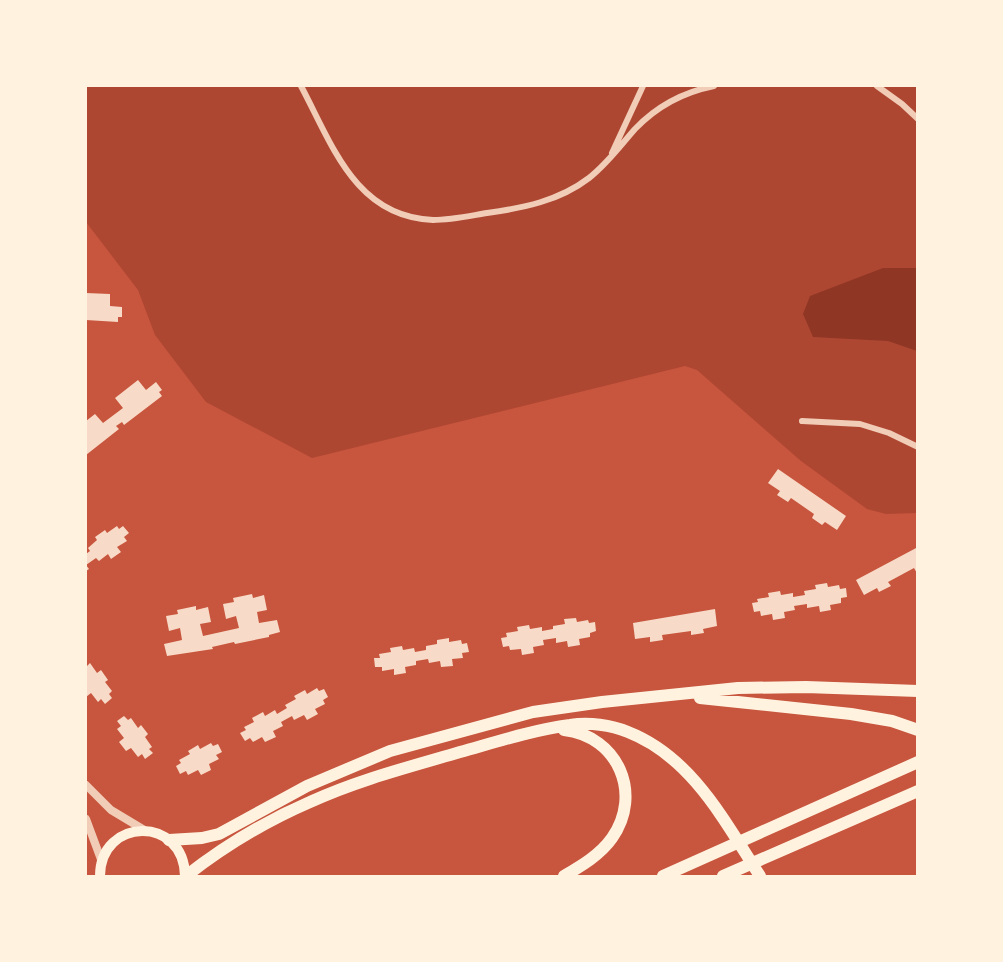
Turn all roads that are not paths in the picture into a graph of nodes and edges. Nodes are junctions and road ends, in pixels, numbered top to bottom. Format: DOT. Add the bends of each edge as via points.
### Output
graph roads {
  1 [pos="301,86"];
  2 [pos="643,86"];
  3 [pos="714,86"];
  4 [pos="876,86"];
  5 [pos="918,119"];
  6 [pos="608,161"];
  7 [pos="802,421"];
  8 [pos="918,447"];
  9 [pos="916,691"];
  10 [pos="675,695"];
  11 [pos="554,728"];
  12 [pos="918,730"];
  13 [pos="918,762"];
  14 [pos="86,785"];
  15 [pos="918,790"];
  16 [pos="86,819"];
  17 [pos="146,831"];
  18 [pos="169,840"];
  19 [pos="102,862"];
  20 [pos="100,876"];
  21 [pos="186,876"];
  22 [pos="564,876"];
  23 [pos="663,876"];
  24 [pos="723,876"];
  25 [pos="760,876"];
  1 -- 6 [label="street" via="358,187 385,207 417,218 451,219 540,203 588,179"];
  2 -- 6 [label="street"];
  3 -- 6 [label="street" via="677,97 654,112"];
  4 -- 5 [label="street"];
  7 -- 8 [label="street" via="860,424"];
  9 -- 10 [label="highway" via="771,687"];
  10 -- 12 [label="highway" via="851,714"];
  10 -- 18 [label="highway" via="532,712 390,751 307,786 219,834"];
  11 -- 21 [label="highway" via="337,791 275,819"];
  11 -- 22 [label="highway" via="586,735 606,749 619,768 626,797 611,840"];
  11 -- 25 [label="highway" via="608,726 627,731 665,753 703,791"];
  13 -- 23 [label="highway"];
  14 -- 17 [label="street" via="111,810"];
  15 -- 24 [label="highway"];
  16 -- 19 [label="street"];
  17 -- 18 [label="main road"];
  17 -- 19 [label="main road" via="130,833 115,841"];
  18 -- 21 [label="main road" via="180,852"];
  19 -- 20 [label="main road"];
}
